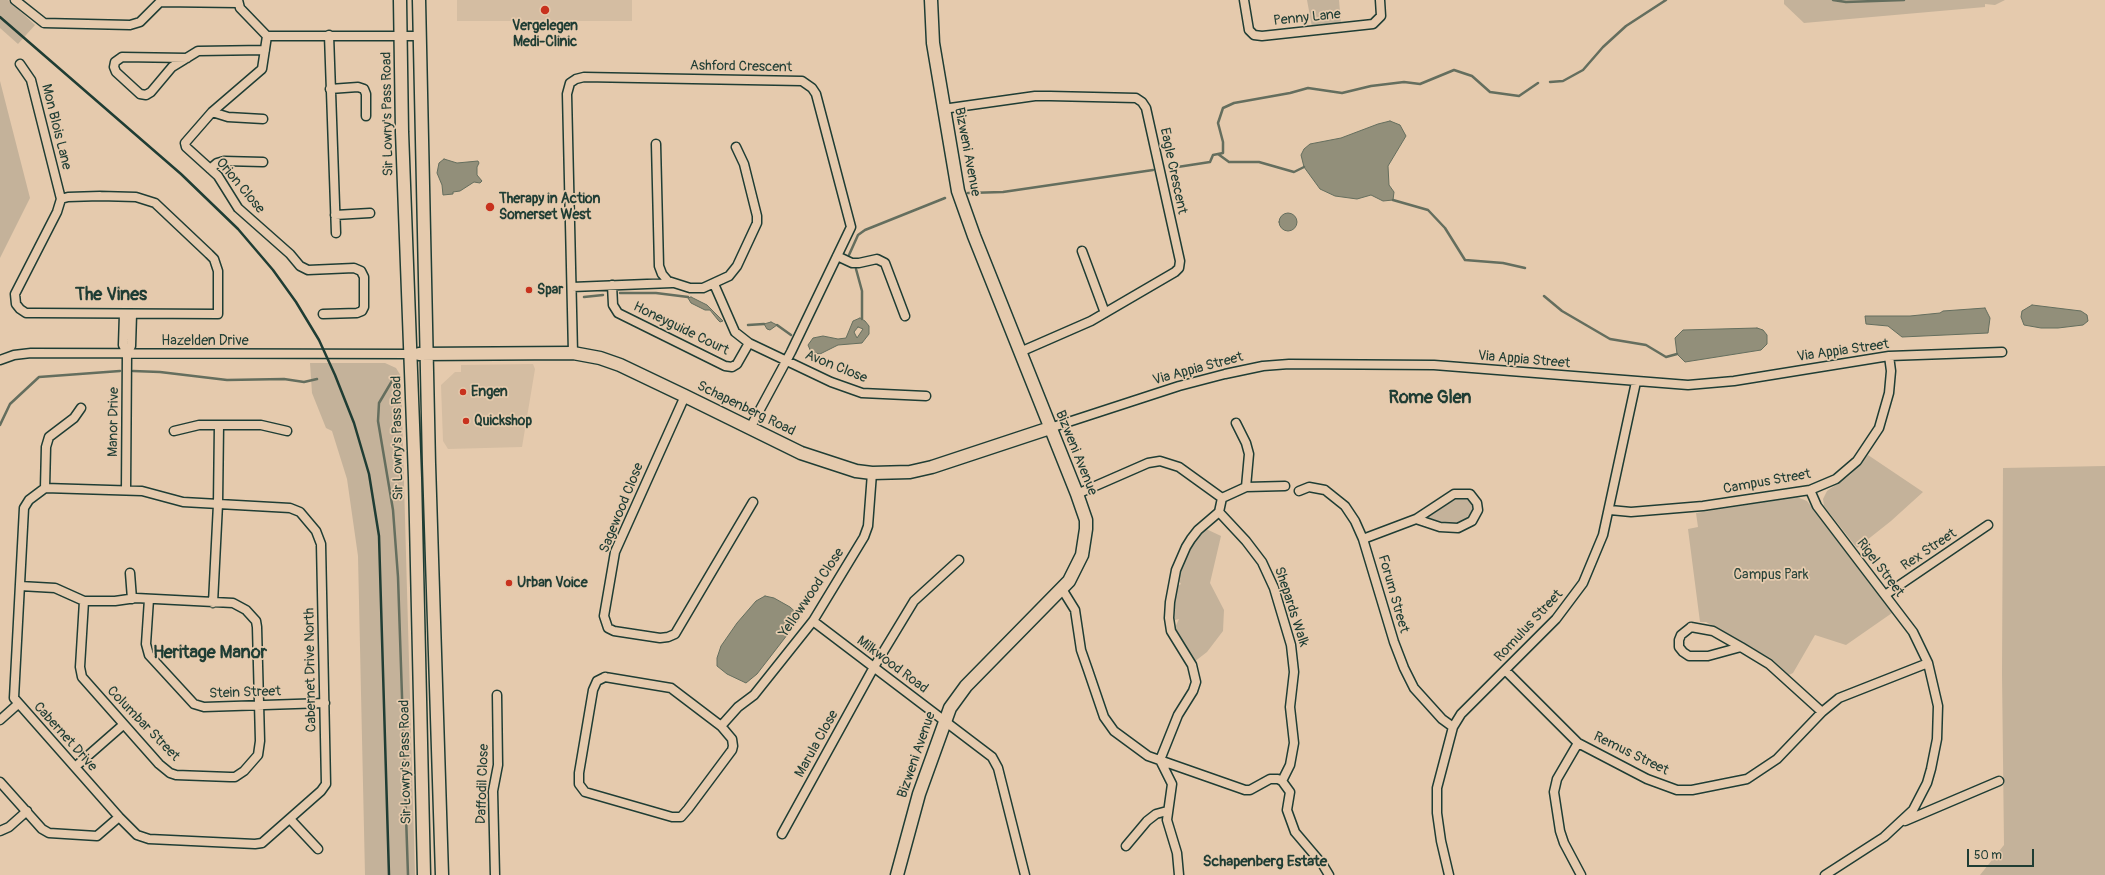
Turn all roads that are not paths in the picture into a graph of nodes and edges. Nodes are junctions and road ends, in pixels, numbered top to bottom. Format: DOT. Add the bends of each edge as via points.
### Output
graph roads {
  1 [pos="15,0"];
  2 [pos="400,0"];
  3 [pos="418,0"];
  4 [pos="931,0"];
  5 [pos="1244,0"];
  6 [pos="1380,0"];
  7 [pos="162,1"];
  8 [pos="238,1"];
  9 [pos="329,35"];
  10 [pos="267,36"];
  11 [pos="420,36"];
  12 [pos="401,37"];
  13 [pos="265,50"];
  14 [pos="187,58"];
  15 [pos="20,64"];
  16 [pos="330,89"];
  17 [pos="943,109"];
  18 [pos="212,112"];
  19 [pos="366,116"];
  20 [pos="263,119"];
  21 [pos="656,144"];
  22 [pos="736,147"];
  23 [pos="263,162"];
  24 [pos="210,169"];
  25 [pos="61,199"];
  26 [pos="370,213"];
  27 [pos="335,215"];
  28 [pos="336,233"];
  29 [pos="1082,251"];
  30 [pos="837,256"];
  31 [pos="672,283"];
  32 [pos="714,284"];
  33 [pos="612,285"];
  34 [pos="572,287"];
  35 [pos="128,314"];
  36 [pos="323,314"];
  37 [pos="1105,314"];
  38 [pos="905,316"];
  39 [pos="749,343"];
  40 [pos="1020,352"];
  41 [pos="2002,352"];
  42 [pos="127,353"];
  43 [pos="574,353"];
  44 [pos="410,354"];
  45 [pos="427,354"];
  46 [pos="1889,356"];
  47 [pos="0,360"];
  48 [pos="786,360"];
  49 [pos="1636,382"];
  50 [pos="685,396"];
  51 [pos="926,396"];
  52 [pos="81,408"];
  53 [pos="1236,423"];
  54 [pos="219,425"];
  55 [pos="750,428"];
  56 [pos="1050,428"];
  57 [pos="174,431"];
  58 [pos="287,431"];
  59 [pos="872,473"];
  60 [pos="1285,486"];
  61 [pos="1246,487"];
  62 [pos="44,488"];
  63 [pos="126,490"];
  64 [pos="1810,490"];
  65 [pos="1299,491"];
  66 [pos="1077,494"];
  67 [pos="1222,498"];
  68 [pos="753,502"];
  69 [pos="218,504"];
  70 [pos="1610,510"];
  71 [pos="1219,512"];
  72 [pos="1416,519"];
  73 [pos="1988,525"];
  74 [pos="1364,539"];
  75 [pos="959,560"];
  76 [pos="130,573"];
  77 [pos="20,586"];
  78 [pos="1062,590"];
  79 [pos="1885,595"];
  80 [pos="132,599"];
  81 [pos="149,599"];
  82 [pos="84,601"];
  83 [pos="213,603"];
  84 [pos="813,620"];
  85 [pos="1741,647"];
  86 [pos="1928,663"];
  87 [pos="874,667"];
  88 [pos="1505,670"];
  89 [pos="497,695"];
  90 [pos="325,703"];
  91 [pos="18,704"];
  92 [pos="258,705"];
  93 [pos="1822,712"];
  94 [pos="0,720"];
  95 [pos="944,720"];
  96 [pos="123,725"];
  97 [pos="721,726"];
  98 [pos="1453,727"];
  99 [pos="1578,743"];
  100 [pos="1160,760"];
  101 [pos="75,767"];
  102 [pos="1282,781"];
  103 [pos="1999,781"];
  104 [pos="0,782"];
  105 [pos="27,811"];
  106 [pos="1167,811"];
  107 [pos="119,817"];
  108 [pos="290,819"];
  109 [pos="1902,822"];
  110 [pos="0,830"];
  111 [pos="782,834"];
  112 [pos="1126,846"];
  113 [pos="318,849"];
  114 [pos="424,875"];
  115 [pos="442,875"];
  116 [pos="495,875"];
  117 [pos="897,875"];
  118 [pos="1025,875"];
  119 [pos="1179,875"];
  120 [pos="1329,875"];
  121 [pos="1449,875"];
  122 [pos="1581,875"];
  123 [pos="1825,875"];
  1 -- 7 [label="street" via="44,23 130,25 140,22"];
  2 -- 12 [label="main road, Sir Lowry's Pass Road"];
  3 -- 11 [label="main road"];
  4 -- 17 [label="main road, Bizweni Avenue" via="933,43"];
  5 -- 6 [label="street, Penny Lane" via="1249,30 1254,35 1262,36 1373,24 1381,16"];
  7 -- 8 [label="street"];
  8 -- 10 [label="street" via="240,8"];
  9 -- 10 [label="street"];
  9 -- 12 [label="street"];
  9 -- 16 [label="street"];
  10 -- 13 [label="street, Orion Close"];
  11 -- 12 [label="street"];
  11 -- 45 [label="main road"];
  12 -- 44 [label="main road, Sir Lowry's Pass Road"];
  13 -- 14 [label="street" via="207,50 198,51"];
  13 -- 18 [label="street, Orion Close" via="260,72"];
  14 -- 14 [label="street" via="172,67 146,95 140,94 116,72 114,67 115,62 122,58"];
  15 -- 25 [label="street, Mon Blois Lane" via="31,80"];
  16 -- 19 [label="street" via="364,89"];
  16 -- 27 [label="street"];
  17 -- 37 [label="street, Eagle Crescent" via="1035,96 1132,98 1145,105 1180,265 1175,272"];
  17 -- 40 [label="main road, Bizweni Avenue" via="954,175 962,205"];
  18 -- 20 [label="street" via="228,117"];
  18 -- 24 [label="street, Orion Close" via="185,145"];
  21 -- 31 [label="street" via="659,266 664,278"];
  22 -- 32 [label="street" via="744,164 757,223 733,272"];
  23 -- 24 [label="street" via="224,161"];
  24 -- 36 [label="street, Orion Close" via="218,176 238,208 300,266 308,270 357,269 362,273 362,311"];
  25 -- 35 [label="street" via="18,289 16,304 26,313"];
  25 -- 35 [label="street" via="100,196 146,198 156,203 214,259 218,271 218,314"];
  26 -- 27 [label="street"];
  27 -- 28 [label="street"];
  29 -- 37 [label="street"];
  30 -- 34 [label="street, Ashford Crescent" via="849,232 850,220 816,94 807,84 795,81 584,77 570,83 566,94"];
  30 -- 38 [label="street" via="852,262 877,259 885,263"];
  30 -- 48 [label="street, Ashford Crescent"];
  31 -- 32 [label="street" via="698,288"];
  31 -- 33 [label="street"];
  32 -- 39 [label="street, Avon Close" via="735,332"];
  33 -- 34 [label="street"];
  33 -- 39 [label="street, Honeyguide Court" via="613,305 618,313 725,366 732,367 737,364"];
  34 -- 43 [label="street, Ashford Crescent"];
  35 -- 42 [label="street, Manor Drive" via="131,346"];
  37 -- 40 [label="street, Eagle Crescent" via="1070,332"];
  39 -- 48 [label="street, Avon Close"];
  40 -- 56 [label="main road, Bizweni Avenue"];
  41 -- 46 [label="street, Via Appia Street"];
  42 -- 44 [label="street, Hazelden Drive"];
  42 -- 47 [label="street, Hazelden Drive" via="31,354 14,355"];
  42 -- 63 [label="street, Manor Drive"];
  43 -- 45 [label="main road, Schapenberg Road"];
  43 -- 50 [label="main road, Schapenberg Road" via="614,363"];
  44 -- 45 [label="main road, Schapenberg Road"];
  44 -- 114 [label="main road, Sir Lowry's Pass Road"];
  45 -- 115 [label="main road"];
  46 -- 49 [label="street, Via Appia Street" via="1714,384"];
  46 -- 64 [label="street, Campus Street" via="1889,393 1875,437 1858,461 1847,471 1836,479"];
  48 -- 51 [label="street, Avon Close" via="831,382 862,393"];
  48 -- 55 [label="street, Ashford Crescent"];
  49 -- 56 [label="street, Via Appia Street" via="1434,366 1263,366 1179,386"];
  49 -- 70 [label="street, Romulus Street"];
  50 -- 55 [label="main road, Schapenberg Road"];
  50 -- 68 [label="street, Sagewood Close" via="617,547 604,616 608,628 660,638 674,634"];
  52 -- 62 [label="street" via="74,418 49,437 46,447"];
  53 -- 61 [label="street" via="1249,454"];
  54 -- 57 [label="street" via="192,426"];
  54 -- 58 [label="street" via="261,425"];
  54 -- 69 [label="street"];
  55 -- 59 [label="main road, Schapenberg Road" via="817,460"];
  56 -- 59 [label="main road, Schapenberg Road" via="932,467 910,472"];
  56 -- 66 [label="main road, Bizweni Avenue"];
  59 -- 84 [label="street, Yellowwood Close" via="866,534"];
  60 -- 61 [label="street"];
  61 -- 67 [label="street"];
  62 -- 63 [label="street"];
  62 -- 77 [label="street, Cabernet Drive" via="29,500 24,508"];
  63 -- 69 [label="street" via="154,492 183,502"];
  64 -- 70 [label="street, Campus Street" via="1704,506 1631,512"];
  64 -- 79 [label="street, Rigel Street" via="1817,506"];
  65 -- 74 [label="street, Forum Street" via="1309,487 1317,488 1334,496 1345,506"];
  66 -- 67 [label="street" via="1148,463 1160,461 1179,467"];
  66 -- 78 [label="main road, Bizweni Avenue" via="1086,520 1082,555"];
  67 -- 71 [label="street"];
  69 -- 83 [label="street"];
  69 -- 90 [label="street, Cabernet Drive North" via="290,508 300,512 320,538"];
  70 -- 88 [label="street, Romulus Street" via="1599,550 1583,583 1556,619"];
  71 -- 100 [label="street" via="1191,539 1176,570 1170,602 1171,631 1192,665 1196,682 1178,715"];
  71 -- 102 [label="street, Shepards Walk" via="1262,562 1274,588 1291,645 1294,672 1290,707 1294,748 1290,765"];
  72 -- 72 [label="street" via="1454,494 1470,494 1477,504 1478,510 1472,522 1458,528 1440,527"];
  72 -- 74 [label="street"];
  73 -- 79 [label="street, Rex Street"];
  74 -- 98 [label="street, Forum Street" via="1394,642 1410,682 1442,719"];
  75 -- 87 [label="street, Marula Close" via="914,601"];
  76 -- 80 [label="street"];
  77 -- 82 [label="street, Columbar Street" via="55,588"];
  77 -- 91 [label="street, Cabernet Drive" via="14,694"];
  78 -- 95 [label="main road, Bizweni Avenue" via="966,686"];
  78 -- 100 [label="street" via="1076,610 1082,650 1104,717 1114,731 1128,743 1148,756"];
  79 -- 86 [label="street, Rigel Street" via="1913,632"];
  80 -- 81 [label="street, Columbar Street"];
  80 -- 82 [label="street, Columbar Street"];
  81 -- 83 [label="street, Columbar Street"];
  81 -- 92 [label="street, Stein Street" via="146,644 149,655 186,698 204,707"];
  82 -- 96 [label="street, Columbar Street" via="80,672"];
  83 -- 92 [label="street, Columbar Street" via="240,605 256,621"];
  84 -- 87 [label="street, Milkwood Road"];
  84 -- 97 [label="street, Yellowwood Close" via="754,695 738,707"];
  85 -- 85 [label="street" via="1701,627 1691,627 1679,640 1679,647 1683,652 1697,657"];
  85 -- 93 [label="street" via="1778,671"];
  86 -- 93 [label="street, Remus Street" via="1840,698"];
  86 -- 109 [label="street, Rigel Street" via="1938,706 1937,740 1926,783 1913,810"];
  87 -- 95 [label="street, Milkwood Road"];
  87 -- 111 [label="street, Marula Close"];
  88 -- 98 [label="street, Romulus Street" via="1460,714"];
  88 -- 99 [label="street, Remus Street"];
  89 -- 116 [label="street, Daffodil Close" via="498,765 493,791"];
  90 -- 92 [label="street, Stein Street"];
  90 -- 108 [label="street, Cabernet Drive North" via="326,784"];
  91 -- 94 [label="street"];
  91 -- 101 [label="street, Cabernet Drive"];
  92 -- 96 [label="street, Columbar Street" via="258,755 244,772 235,777 170,773"];
  93 -- 99 [label="street, Remus Street" via="1777,759 1747,779 1692,790 1677,790 1647,780"];
  95 -- 117 [label="main road, Bizweni Avenue" via="919,794"];
  95 -- 118 [label="street, Milkwood Road" via="990,755 996,764"];
  96 -- 101 [label="street"];
  97 -- 97 [label="street" via="671,688 611,677 600,679 593,690 579,784 585,792 672,817 681,817 733,746 730,735"];
  98 -- 121 [label="street, Romulus Street" via="1436,788 1441,841"];
  99 -- 122 [label="street" via="1557,779 1554,792 1560,831"];
  100 -- 102 [label="street" via="1245,790 1250,790 1270,779"];
  100 -- 106 [label="street" via="1172,784"];
  101 -- 107 [label="street, Cabernet Drive"];
  102 -- 120 [label="street" via="1290,792 1287,810 1295,832"];
  103 -- 109 [label="street"];
  104 -- 105 [label="street"];
  105 -- 107 [label="street" via="46,832 62,835 97,836"];
  105 -- 110 [label="street" via="9,827"];
  106 -- 112 [label="street" via="1156,814 1147,821"];
  106 -- 119 [label="street" via="1167,820 1177,853"];
  107 -- 108 [label="street, Cabernet Drive" via="137,835 149,839 254,844 267,839"];
  108 -- 113 [label="street"];
  109 -- 123 [label="street" via="1884,837"];
}
